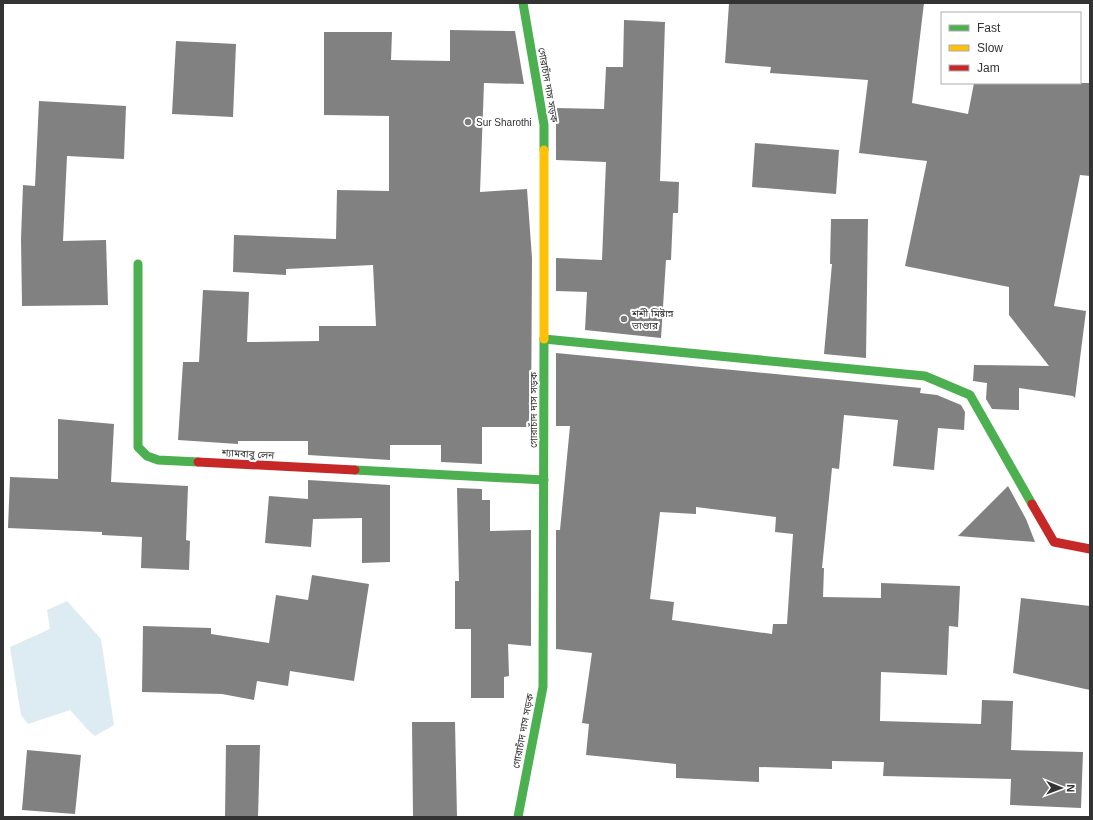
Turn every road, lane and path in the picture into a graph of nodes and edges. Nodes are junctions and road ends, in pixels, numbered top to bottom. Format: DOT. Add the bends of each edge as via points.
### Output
graph roads {
  1 [pos="522,3"];
  2 [pos="138,264"];
  3 [pos="544,339"];
  4 [pos="544,480"];
  5 [pos="1090,549"];
  6 [pos="518,817"];
  1 -- 3 [label="street, গোরাচাঁদ দাস সড়ক" via="544,125"];
  2 -- 4 [label="street, শ্যামবাবু লেন" via="138,447 147,456 158,460"];
  3 -- 4 [label="street, গোরাচাঁদ দাস সড়ক"];
  3 -- 5 [label="street" via="925,376 970,395 1054,542"];
  4 -- 6 [label="street, গোরাচাঁদ দাস সড়ক" via="543,687"];
}
